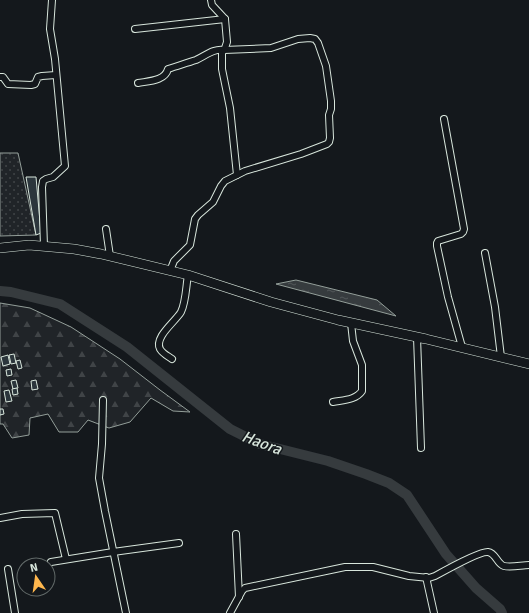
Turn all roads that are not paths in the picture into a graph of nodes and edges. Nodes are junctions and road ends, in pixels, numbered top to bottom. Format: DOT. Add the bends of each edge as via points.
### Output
graph roads {
  1 [pos="52,0"];
  2 [pos="211,0"];
  3 [pos="225,19"];
  4 [pos="135,29"];
  5 [pos="224,50"];
  6 [pos="56,75"];
  7 [pos="0,77"];
  8 [pos="138,83"];
  9 [pos="444,119"];
  10 [pos="237,174"];
  11 [pos="106,229"];
  12 [pos="44,246"];
  13 [pos="0,248"];
  14 [pos="485,253"];
  15 [pos="110,256"];
  16 [pos="170,271"];
  17 [pos="188,275"];
  18 [pos="351,323"];
  19 [pos="417,336"];
  20 [pos="462,347"];
  21 [pos="501,357"];
  22 [pos="172,359"];
  23 [pos="529,364"];
  24 [pos="103,400"];
  25 [pos="333,402"];
  26 [pos="421,448"];
  27 [pos="0,518"];
  28 [pos="236,534"];
  29 [pos="179,543"];
  30 [pos="113,552"];
  31 [pos="66,559"];
  32 [pos="56,561"];
  33 [pos="529,565"];
  34 [pos="8,569"];
  35 [pos="426,578"];
  36 [pos="239,597"];
  37 [pos="15,613"];
  38 [pos="126,613"];
  39 [pos="230,613"];
  40 [pos="434,613"];
  1 -- 6 [label="street" via="50,29"];
  2 -- 3 [label="street" via="212,5"];
  3 -- 4 [label="street"];
  3 -- 5 [label="street" via="227,42"];
  5 -- 8 [label="street" via="168,69 161,78"];
  5 -- 10 [label="street" via="222,69 230,108"];
  5 -- 10 [label="street" via="271,48 298,39 315,39 326,66 331,101 330,138 327,144"];
  6 -- 7 [label="street" via="38,77 35,84 8,84"];
  6 -- 12 [label="street" via="65,166 58,174 43,181"];
  9 -- 20 [label="street" via="464,229 461,234 438,241 437,246"];
  10 -- 16 [label="street" via="225,181 214,202 195,219 190,246 174,261"];
  11 -- 15 [label="street"];
  12 -- 13 [label="highway"];
  12 -- 15 [label="highway"];
  14 -- 21 [label="street"];
  15 -- 16 [label="highway"];
  16 -- 17 [label="highway"];
  17 -- 18 [label="highway" via="272,302"];
  17 -- 22 [label="street" via="182,310 159,342 163,353"];
  18 -- 19 [label="highway"];
  18 -- 25 [label="street" via="353,341 362,365 362,392 351,399"];
  19 -- 20 [label="highway"];
  19 -- 26 [label="street"];
  20 -- 21 [label="highway"];
  21 -- 23 [label="highway"];
  24 -- 30 [label="street" via="99,478"];
  27 -- 31 [label="street" via="55,513"];
  28 -- 36 [label="street"];
  29 -- 30 [label="street"];
  30 -- 31 [label="street"];
  30 -- 38 [label="street"];
  31 -- 32 [label="street"];
  33 -- 35 [label="street" via="504,566 487,552"];
  34 -- 37 [label="street"];
  35 -- 36 [label="street" via="373,567 345,567 246,588"];
  35 -- 40 [label="street"];
  36 -- 39 [label="street"];
}
